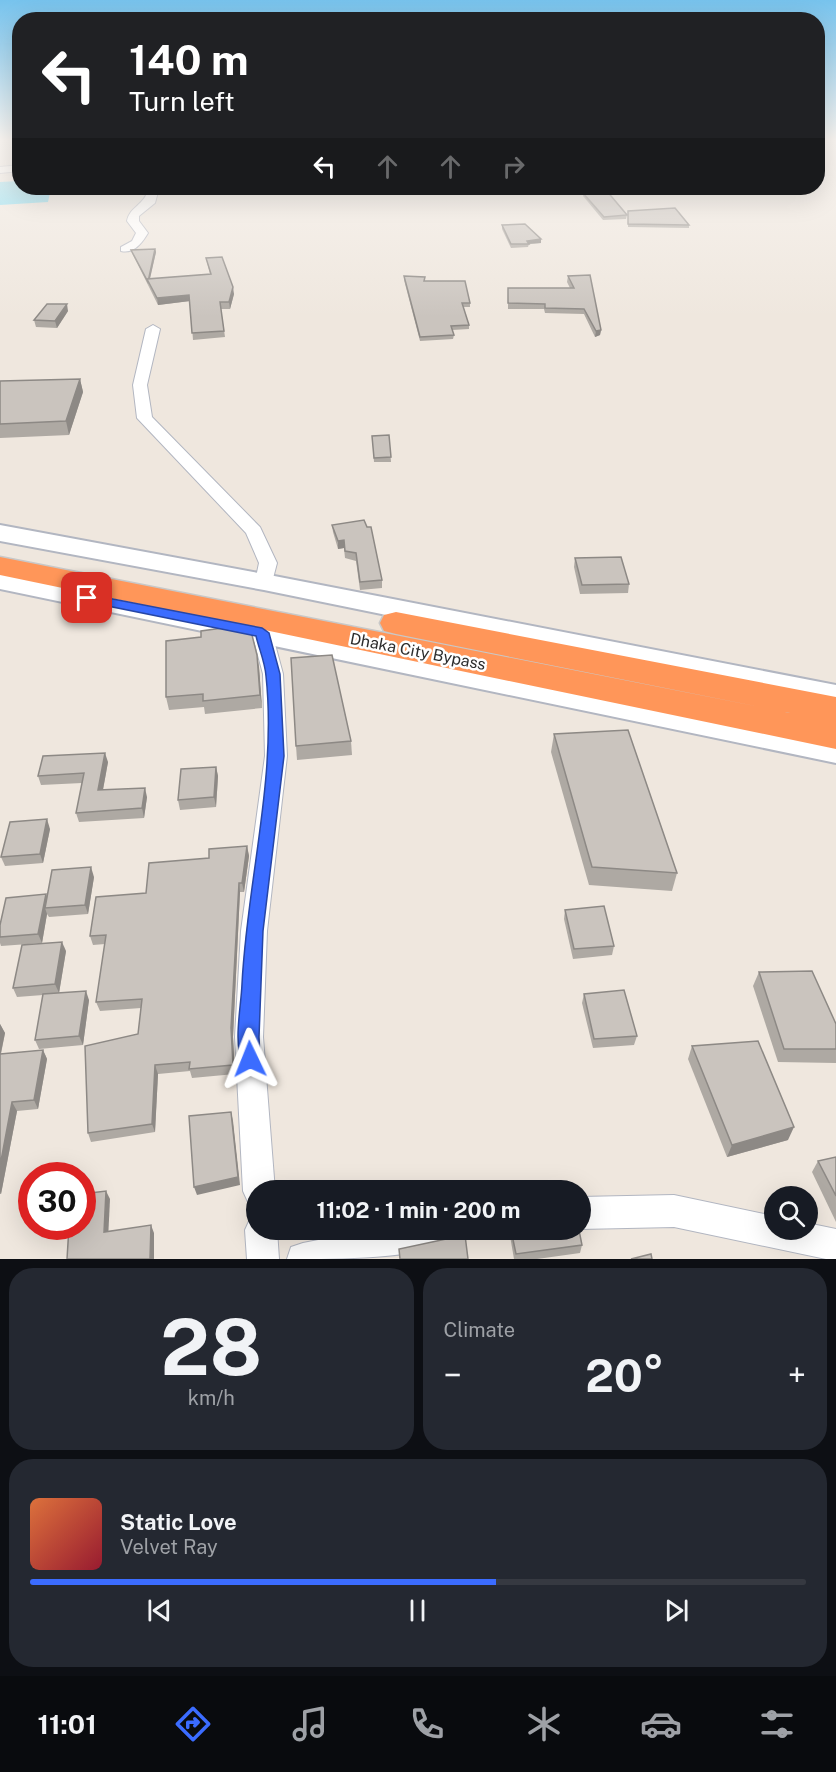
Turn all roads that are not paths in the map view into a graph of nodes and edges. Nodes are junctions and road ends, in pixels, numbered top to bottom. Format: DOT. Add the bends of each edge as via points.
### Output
graph roads {
  1 [pos="151,200"];
  2 [pos="125,249"];
  3 [pos="153,329"];
  4 [pos="0,533"];
  5 [pos="0,546"];
  6 [pos="0,566"];
  7 [pos="0,581"];
  8 [pos="264,582"];
  9 [pos="262,633"];
  10 [pos="836,696"];
  11 [pos="836,710"];
  12 [pos="836,736"];
  13 [pos="836,750"];
  14 [pos="258,1180"];
  15 [pos="591,1213"];
  16 [pos="262,1240"];
  17 [pos="401,1240"];
  18 [pos="836,1245"];
  19 [pos="263,1259"];
  20 [pos="303,1259"];
  1 -- 2 [label="street" via="134,215 133,221 142,233 136,243"];
  3 -- 8 [label="street" via="140,385 145,418 254,531 268,563"];
  4 -- 8 [label="main road"];
  5 -- 11 [label="highway, Dhaka City Bypass"];
  6 -- 12 [label="highway, Dhaka City Bypass"];
  7 -- 9 [label="main road"];
  8 -- 10 [label="main road"];
  9 -- 13 [label="main road"];
  9 -- 14 [label="street" via="273,674 276,756 254,931 249,1037"];
  15 -- 18 [label="street" via="674,1211"];
  16 -- 19 [label="street"];
  17 -- 20 [label="street"];
}
